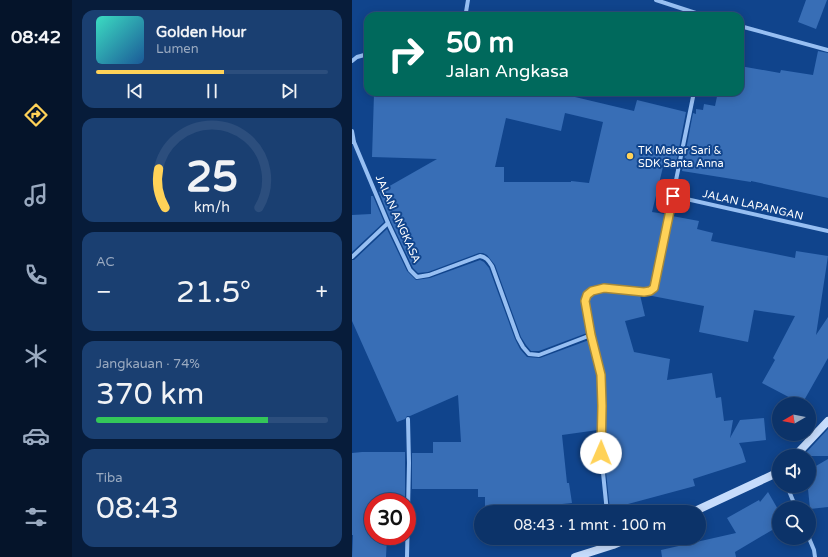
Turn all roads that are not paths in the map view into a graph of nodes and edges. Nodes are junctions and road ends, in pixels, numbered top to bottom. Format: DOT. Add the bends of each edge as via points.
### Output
graph roads {
  1 [pos="468,0"];
  2 [pos="656,0"];
  3 [pos="466,12"];
  4 [pos="693,12"];
  5 [pos="744,27"];
  6 [pos="828,50"];
  7 [pos="364,55"];
  8 [pos="352,61"];
  9 [pos="693,96"];
  10 [pos="352,131"];
  11 [pos="353,142"];
  12 [pos="673,196"];
  13 [pos="388,223"];
  14 [pos="828,231"];
  15 [pos="352,257"];
  16 [pos="591,335"];
  17 [pos="408,419"];
  18 [pos="828,421"];
  19 [pos="802,449"];
  20 [pos="772,475"];
  21 [pos="606,505"];
  22 [pos="706,506"];
  23 [pos="607,545"];
  24 [pos="812,545"];
  25 [pos="596,554"];
  26 [pos="407,557"];
  27 [pos="575,557"];
  28 [pos="815,557"];
  1 -- 3 [label="street"];
  2 -- 4 [label="street"];
  5 -- 6 [label="street"];
  7 -- 8 [label="street"];
  9 -- 12 [label="street"];
  10 -- 11 [label="street, JALAN ANGKASA"];
  11 -- 13 [label="street, JALAN ANGKASA"];
  12 -- 14 [label="street, JALAN LAPANGAN"];
  12 -- 16 [label="street" via="654,288 644,292 604,288 592,291 585,301"];
  13 -- 15 [label="street"];
  13 -- 16 [label="street, JALAN ANGKASA" via="410,270 417,277 430,275 480,256 487,259 492,266 518,338 529,354 539,355"];
  16 -- 21 [label="street" via="601,375 601,453"];
  17 -- 26 [label="street"];
  18 -- 19 [label="main road"];
  20 -- 22 [label="main road"];
  23 -- 25 [label="main road"];
  24 -- 28 [label="street"];
  25 -- 27 [label="main road"];
}
